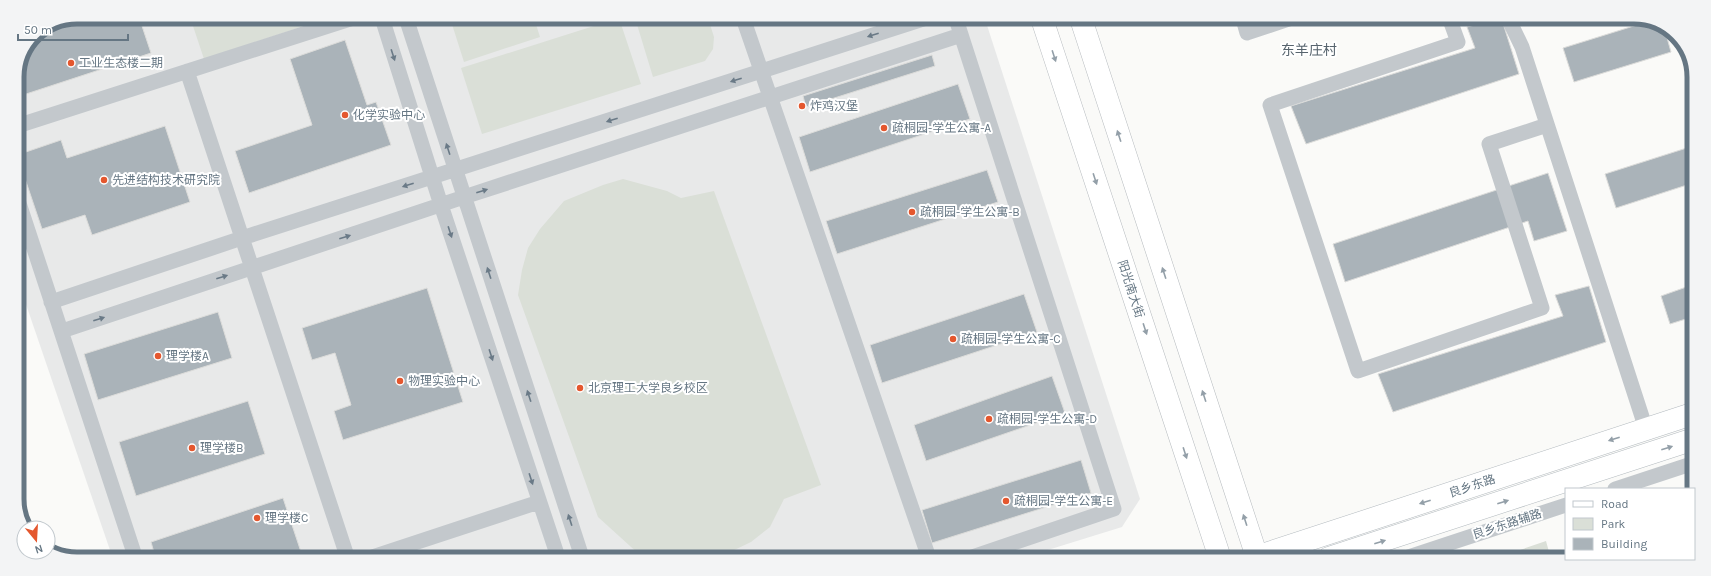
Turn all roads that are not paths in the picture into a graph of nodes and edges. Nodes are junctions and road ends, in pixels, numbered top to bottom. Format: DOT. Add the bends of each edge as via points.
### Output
graph roads {
  1 [pos="334,24"];
  2 [pos="384,24"];
  3 [pos="408,24"];
  4 [pos="745,24"];
  5 [pos="908,24"];
  6 [pos="958,24"];
  7 [pos="1044,24"];
  8 [pos="1083,24"];
  9 [pos="1244,24"];
  10 [pos="1274,24"];
  11 [pos="1451,24"];
  12 [pos="1511,24"];
  13 [pos="961,35"];
  14 [pos="187,71"];
  15 [pos="760,72"];
  16 [pos="771,97"];
  17 [pos="24,124"];
  18 [pos="1547,125"];
  19 [pos="455,171"];
  20 [pos="433,178"];
  21 [pos="464,197"];
  22 [pos="441,205"];
  23 [pos="24,219"];
  24 [pos="242,238"];
  25 [pos="252,268"];
  26 [pos="51,302"];
  27 [pos="62,331"];
  28 [pos="1687,416"];
  29 [pos="1646,429"];
  30 [pos="1687,441"];
  31 [pos="1687,465"];
  32 [pos="1618,488"];
  33 [pos="539,502"];
  34 [pos="1565,505"];
  35 [pos="134,552"];
  36 [pos="347,552"];
  37 [pos="384,552"];
  38 [pos="556,552"];
  39 [pos="580,552"];
  40 [pos="927,552"];
  41 [pos="986,552"];
  42 [pos="1218,552"];
  43 [pos="1254,552"];
  44 [pos="1274,552"];
  45 [pos="1347,552"];
  46 [pos="1421,552"];
  1 -- 14 [label="street"];
  2 -- 20 [label="street, one-way"];
  19 -- 3 [label="street, one-way"];
  4 -- 15 [label="street"];
  5 -- 15 [label="street, one-way"];
  6 -- 13 [label="street"];
  7 -- 42 [label="main road, 阳光南大街, one-way"];
  43 -- 8 [label="main road, one-way"];
  9 -- 10 [label="street" via="1247,33"];
  11 -- 18 [label="street" via="1458,42 1270,105 1358,371 1542,308 1489,144"];
  12 -- 18 [label="street" via="1522,46"];
  13 -- 16 [label="street"];
  13 -- 41 [label="street" via="1114,509"];
  14 -- 17 [label="street"];
  14 -- 24 [label="street"];
  15 -- 16 [label="street"];
  15 -- 19 [label="street, one-way"];
  21 -- 16 [label="street, one-way"];
  16 -- 40 [label="street"];
  18 -- 29 [label="street"];
  19 -- 20 [label="street"];
  19 -- 21 [label="street"];
  20 -- 22 [label="street"];
  20 -- 24 [label="street, one-way"];
  21 -- 22 [label="street"];
  39 -- 21 [label="street, one-way"];
  25 -- 22 [label="street, one-way"];
  22 -- 33 [label="street, one-way"];
  23 -- 26 [label="street"];
  24 -- 25 [label="street"];
  24 -- 26 [label="street"];
  27 -- 25 [label="street, one-way"];
  25 -- 36 [label="street"];
  26 -- 27 [label="street"];
  27 -- 35 [label="street"];
  28 -- 29 [label="main road, 良乡东路"];
  29 -- 44 [label="main road, 良乡东路, one-way"];
  45 -- 30 [label="main road, 良乡东路, one-way"];
  31 -- 32 [label="street"];
  33 -- 37 [label="street"];
  33 -- 38 [label="street"];
  34 -- 46 [label="street, 良乡东路辅路"];
}
